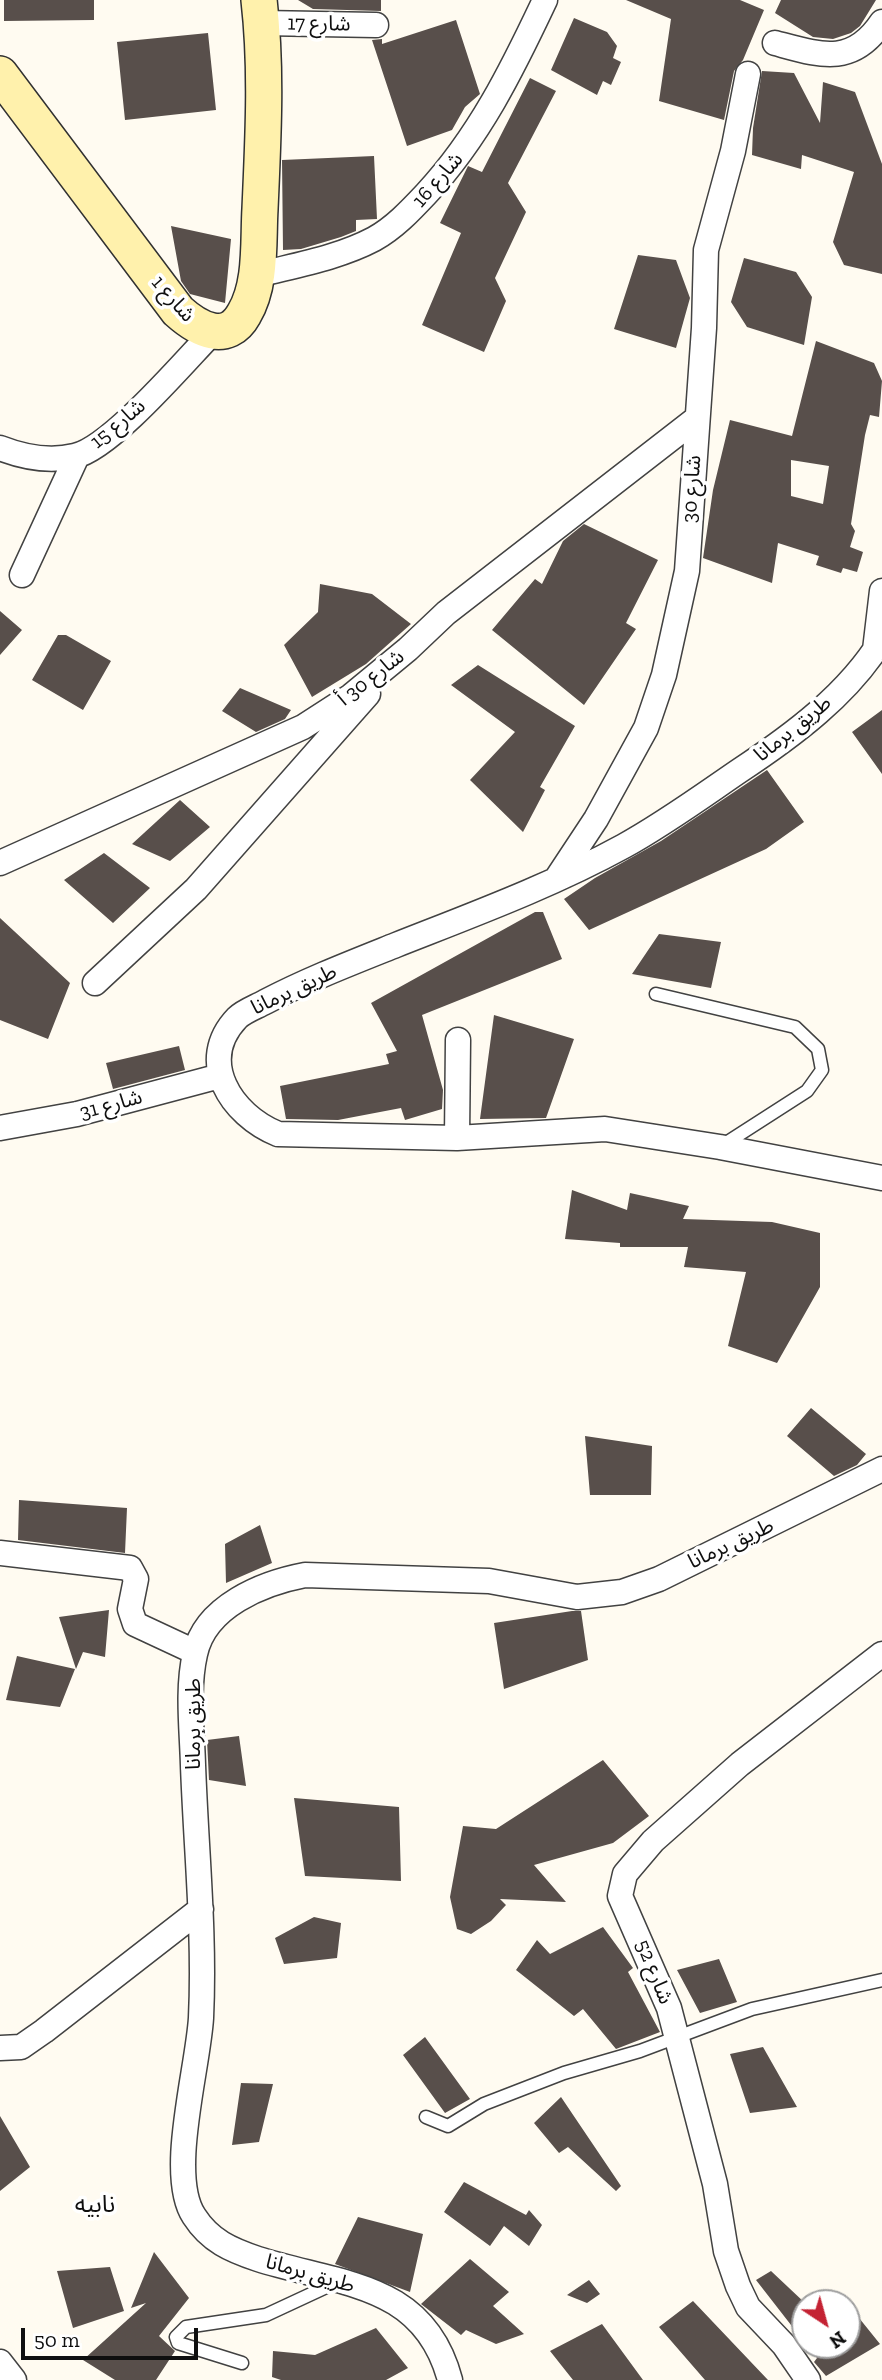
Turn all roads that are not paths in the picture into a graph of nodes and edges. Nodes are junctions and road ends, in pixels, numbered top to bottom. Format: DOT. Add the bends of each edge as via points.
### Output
graph roads {
  1 [pos="545,0"];
  2 [pos="261,12"];
  3 [pos="882,22"];
  4 [pos="376,25"];
  5 [pos="775,43"];
  6 [pos="0,75"];
  7 [pos="748,75"];
  8 [pos="257,275"];
  9 [pos="212,333"];
  10 [pos="696,419"];
  11 [pos="0,448"];
  12 [pos="77,456"];
  13 [pos="22,575"];
  14 [pos="882,592"];
  15 [pos="879,644"];
  16 [pos="408,649"];
  17 [pos="0,863"];
  18 [pos="557,879"];
  19 [pos="95,983"];
  20 [pos="656,994"];
  21 [pos="458,1040"];
  22 [pos="220,1076"];
  23 [pos="0,1128"];
  24 [pos="457,1138"];
  25 [pos="720,1147"];
  26 [pos="882,1178"];
  27 [pos="882,1469"];
  28 [pos="0,1553"];
  29 [pos="195,1652"];
  30 [pos="882,1654"];
  31 [pos="201,1909"];
  32 [pos="882,1980"];
  33 [pos="675,2037"];
  34 [pos="0,2048"];
  35 [pos="426,2117"];
  36 [pos="341,2280"];
  37 [pos="0,2362"];
  38 [pos="242,2363"];
  39 [pos="14,2380"];
  40 [pos="450,2380"];
  41 [pos="808,2380"];
  1 -- 8 [label="street, شارع 16" via="478,131 402,220 376,239 346,252"];
  2 -- 4 [label="street, شارع 17"];
  2 -- 8 [label="street, شارع 1" via="263,141"];
  3 -- 5 [label="street" via="872,38 850,52 814,53"];
  6 -- 9 [label="street, شارع 1" via="178,311 193,325"];
  7 -- 10 [label="street, شارع 30" via="706,250"];
  8 -- 9 [label="street, شارع 1" via="244,316 228,331"];
  9 -- 12 [label="street, شارع 15" via="126,421"];
  10 -- 16 [label="street, شارع 30 أ" via="446,613"];
  10 -- 18 [label="street, شارع 30" via="687,571 663,675 646,728"];
  11 -- 12 [label="street, شارع 15" via="46,459"];
  12 -- 13 [label="street"];
  14 -- 15 [label="street"];
  15 -- 18 [label="street, طريق برمانا" via="835,695 775,747 651,831"];
  16 -- 17 [label="street, شارع 30 أ" via="351,696 303,727"];
  16 -- 19 [label="street" via="196,889"];
  18 -- 22 [label="street, طريق برمانا" via="324,974 240,1015 224,1033 217,1060"];
  20 -- 25 [label="lane" via="795,1027 818,1049 822,1070 807,1091"];
  21 -- 24 [label="street"];
  22 -- 23 [label="street, شارع 31" via="77,1114"];
  22 -- 24 [label="street" via="246,1113 278,1134"];
  24 -- 25 [label="street" via="605,1129"];
  25 -- 26 [label="street"];
  27 -- 29 [label="street, طريق برمانا" via="682,1568 622,1592 577,1597 489,1581 305,1575 276,1580 230,1604"];
  28 -- 29 [label="street" via="130,1568 136,1578 130,1609 135,1624"];
  29 -- 31 [label="street, طريق برمانا" via="191,1706"];
  30 -- 33 [label="street, شارع 52" via="740,1763 653,1841 625,1874 620,1896 669,2008"];
  31 -- 34 [label="street" via="44,2031 20,2047"];
  31 -- 36 [label="street, طريق برمانا" via="200,2036 183,2157 188,2204 205,2232 233,2251"];
  32 -- 33 [label="lane" via="752,2009"];
  33 -- 35 [label="lane" via="484,2104 448,2126"];
  33 -- 41 [label="street, شارع 52" via="738,2286 748,2307 784,2345"];
  36 -- 38 [label="lane" via="266,2315 186,2328 176,2337 178,2343"];
  36 -- 40 [label="street, طريق برمانا" via="414,2313 435,2339"];
  37 -- 39 [label="street"];
}
